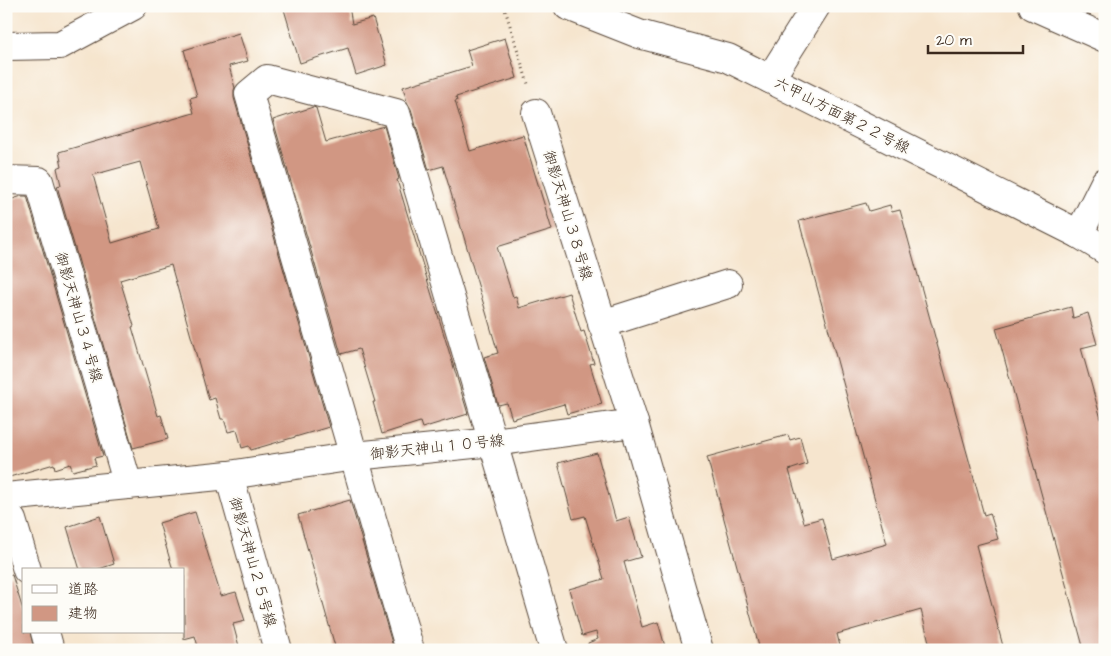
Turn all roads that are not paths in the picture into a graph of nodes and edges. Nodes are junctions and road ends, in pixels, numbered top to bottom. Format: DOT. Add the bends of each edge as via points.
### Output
graph roads {
  1 [pos="132,6"];
  2 [pos="568,6"];
  3 [pos="816,6"];
  4 [pos="1033,6"];
  5 [pos="1105,38"];
  6 [pos="6,46"];
  7 [pos="770,79"];
  8 [pos="536,113"];
  9 [pos="6,180"];
  10 [pos="1105,182"];
  11 [pos="1079,234"];
  12 [pos="1105,250"];
  13 [pos="728,284"];
  14 [pos="602,324"];
  15 [pos="634,423"];
  16 [pos="492,442"];
  17 [pos="355,456"];
  18 [pos="229,475"];
  19 [pos="128,485"];
  20 [pos="6,497"];
  21 [pos="6,513"];
  22 [pos="25,568"];
  23 [pos="46,634"];
  24 [pos="50,650"];
  25 [pos="278,650"];
  26 [pos="410,650"];
  27 [pos="554,650"];
  28 [pos="699,650"];
  1 -- 6 [label="street" via="60,45"];
  2 -- 7 [label="street, 六甲山方面第２２号線" via="639,34 728,58"];
  3 -- 7 [label="street"];
  4 -- 5 [label="street"];
  7 -- 11 [label="street, 六甲山方面第２２号線"];
  8 -- 14 [label="street, 御影天神山３８号線"];
  9 -- 19 [label="street, 御影天神山３４号線" via="39,181"];
  10 -- 11 [label="street"];
  11 -- 12 [label="street, 六甲山方面第２２号線"];
  13 -- 14 [label="street"];
  14 -- 15 [label="street, 御影天神山３８号線"];
  15 -- 16 [label="street, 御影天神山１０号線"];
  15 -- 28 [label="street"];
  16 -- 17 [label="street, 御影天神山１０号線"];
  16 -- 17 [label="street" via="396,113 267,79 249,94"];
  16 -- 27 [label="street"];
  17 -- 18 [label="street, 御影天神山１０号線"];
  17 -- 26 [label="street"];
  18 -- 19 [label="street, 御影天神山１０号線"];
  18 -- 25 [label="street, 御影天神山２５号線"];
  19 -- 20 [label="street, 御影天神山１０号線"];
  21 -- 22 [label="street" via="12,520"];
  23 -- 24 [label="street"];
}
